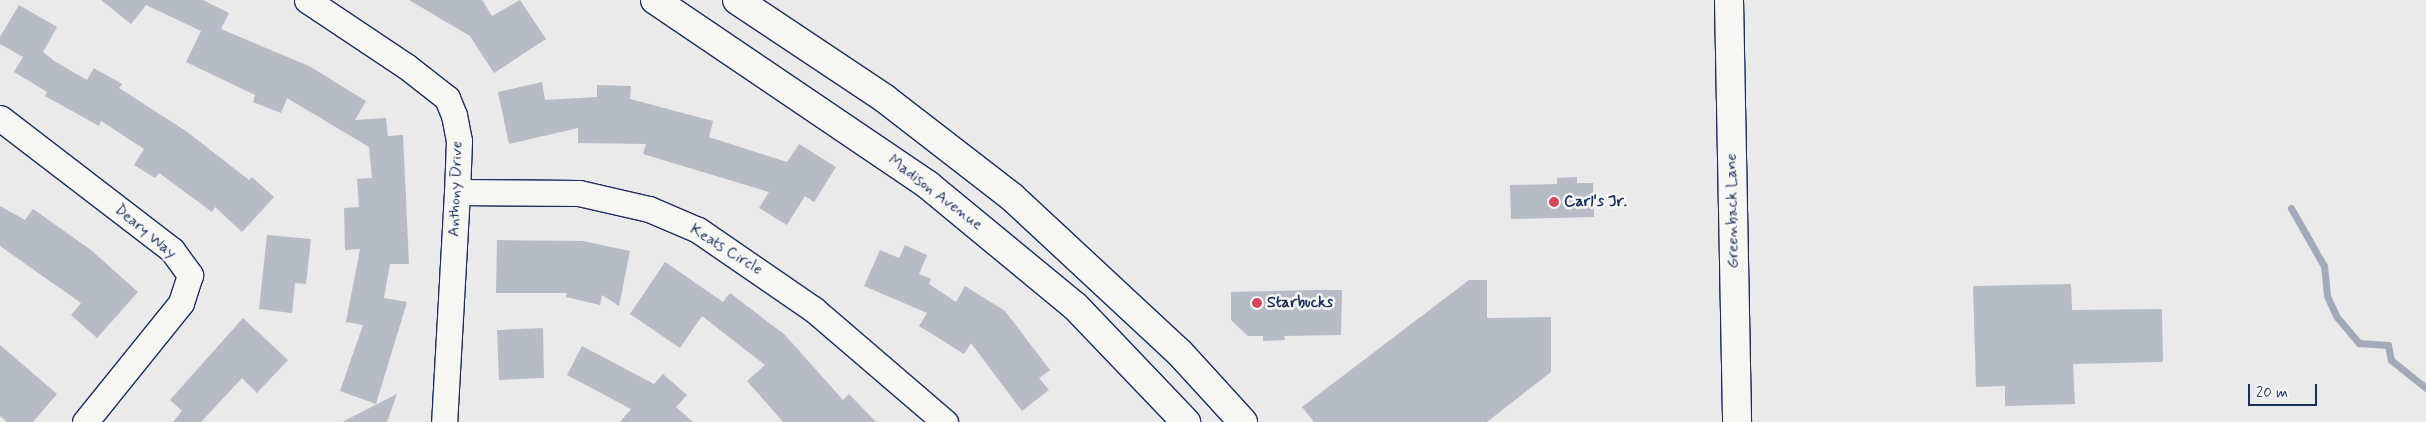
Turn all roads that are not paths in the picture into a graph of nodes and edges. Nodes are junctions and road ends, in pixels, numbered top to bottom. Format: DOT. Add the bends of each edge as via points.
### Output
graph roads {
  1 [pos="307,0"];
  2 [pos="655,0"];
  3 [pos="737,0"];
  4 [pos="1729,0"];
  5 [pos="0,118"];
  6 [pos="457,192"];
  7 [pos="85,422"];
  8 [pos="444,422"];
  9 [pos="945,422"];
  10 [pos="1186,422"];
  11 [pos="1242,422"];
  12 [pos="1737,422"];
  1 -- 6 [label="street, Anthony Drive" via="447,98 459,141"];
  2 -- 10 [label="main road, Madison Avenue" via="943,197 1075,306"];
  3 -- 11 [label="main road" via="884,98 1012,197 1179,352"];
  4 -- 12 [label="main road, Greenback Lane"];
  5 -- 7 [label="street, Deary Way" via="172,250 190,275 181,303"];
  6 -- 8 [label="street, Anthony Drive"];
  6 -- 9 [label="street, Keats Circle" via="579,193 649,209 698,230 813,309"];
}
